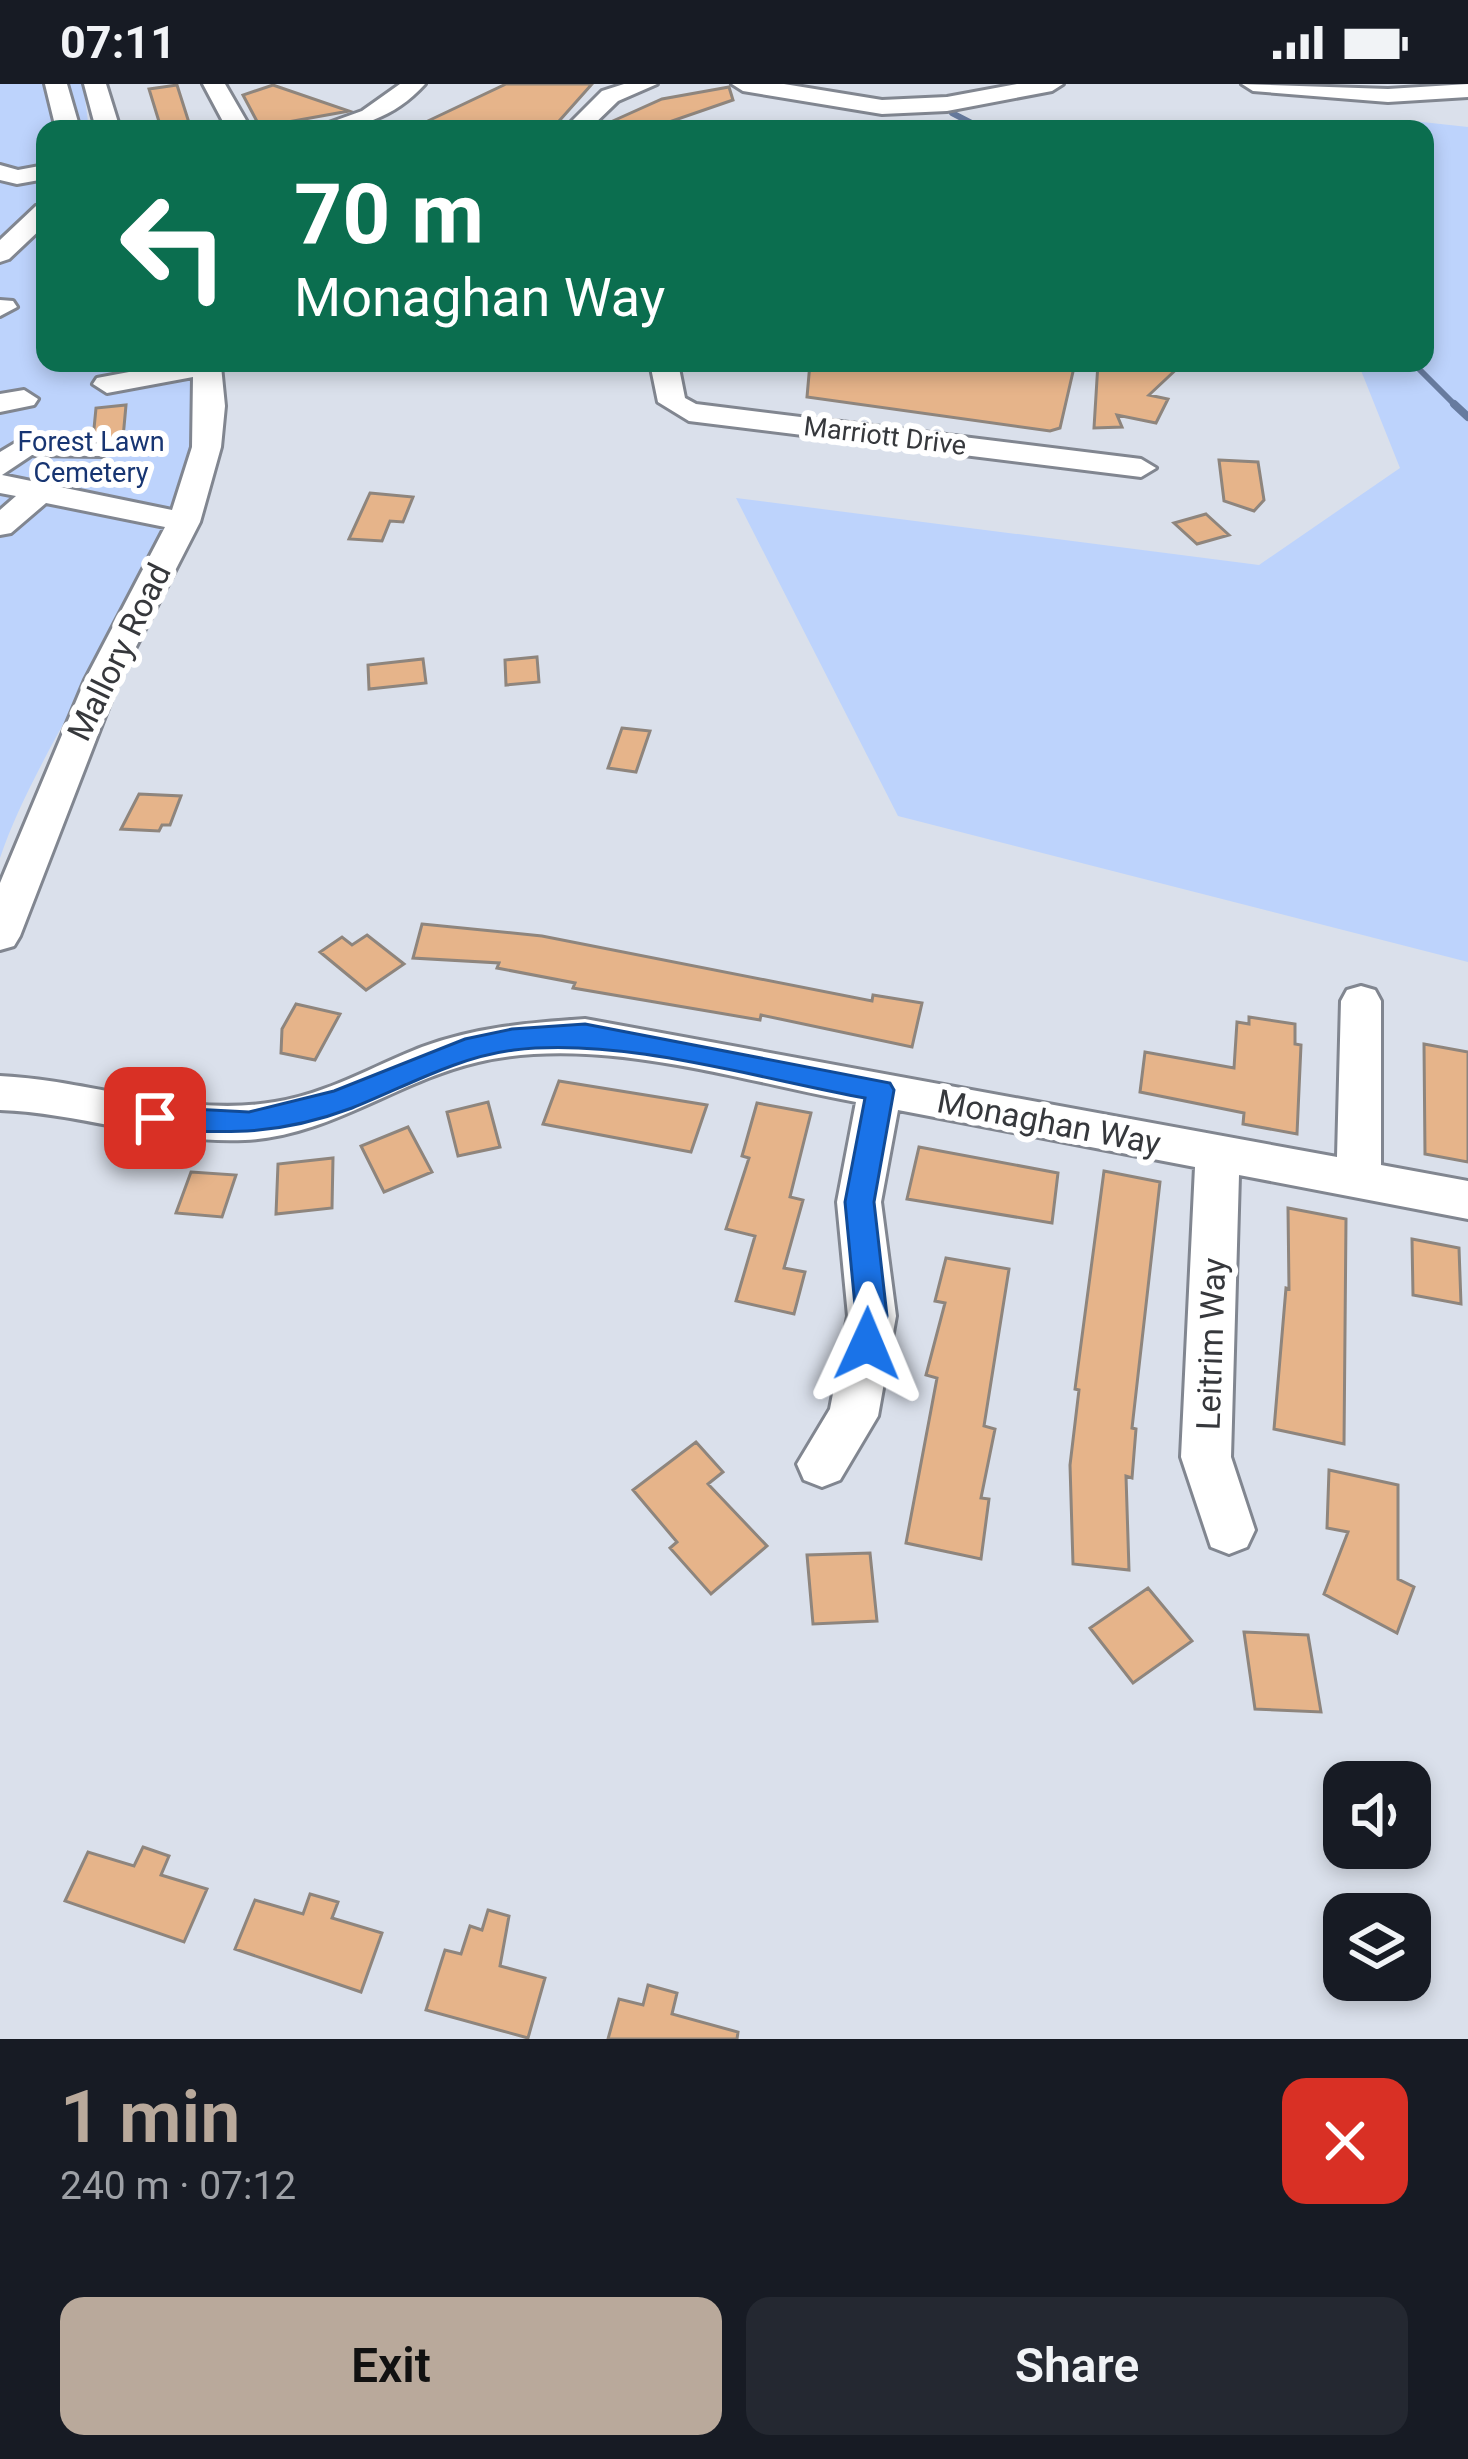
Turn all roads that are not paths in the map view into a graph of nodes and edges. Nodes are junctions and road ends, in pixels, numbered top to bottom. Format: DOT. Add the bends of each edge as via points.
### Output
graph roads {
  1 [pos="56,84"];
  2 [pos="95,84"];
  3 [pos="214,84"];
  4 [pos="415,84"];
  5 [pos="646,84"];
  6 [pos="743,84"];
  7 [pos="1253,84"];
  8 [pos="1040,85"];
  9 [pos="1468,90"];
  10 [pos="66,120"];
  11 [pos="105,120"];
  12 [pos="233,120"];
  13 [pos="356,120"];
  14 [pos="585,120"];
  15 [pos="36,220"];
  16 [pos="0,254"];
  17 [pos="156,372"];
  18 [pos="207,372"];
  19 [pos="666,372"];
  20 [pos="120,377"];
  21 [pos="0,467"];
  22 [pos="1141,468"];
  23 [pos="0,484"];
  24 [pos="45,493"];
  25 [pos="184,522"];
  26 [pos="0,526"];
  27 [pos="0,936"];
  28 [pos="1361,1000"];
  29 [pos="880,1090"];
  30 [pos="0,1093"];
  31 [pos="1219,1154"];
  32 [pos="1359,1180"];
  33 [pos="1468,1200"];
  34 [pos="822,1464"];
  35 [pos="1229,1530"];
  1 -- 10 [label="street"];
  2 -- 11 [label="street"];
  3 -- 12 [label="street"];
  4 -- 13 [label="street"];
  5 -- 14 [label="street" via="610,96"];
  6 -- 8 [label="street" via="883,106 947,104"];
  7 -- 9 [label="street" via="1377,96"];
  15 -- 16 [label="street"];
  17 -- 20 [label="street"];
  18 -- 25 [label="street, Mallory Road" via="208,439"];
  19 -- 22 [label="street, Marriott Drive" via="672,402 689,412"];
  21 -- 24 [label="street" via="25,446 91,460"];
  23 -- 24 [label="street"];
  24 -- 25 [label="street"];
  24 -- 26 [label="street"];
  25 -- 27 [label="street, Mallory Road" via="43,814"];
  28 -- 32 [label="street"];
  29 -- 30 [label="street, Monaghan Way" via="585,1035 465,1049 339,1101 249,1124"];
  29 -- 31 [label="street, Monaghan Way"];
  29 -- 34 [label="street" via="859,1202 872,1316 853,1416"];
  31 -- 32 [label="street, Monaghan Way"];
  31 -- 35 [label="street, Leitrim Way" via="1206,1457"];
  32 -- 33 [label="street, Monaghan Way"];
}
